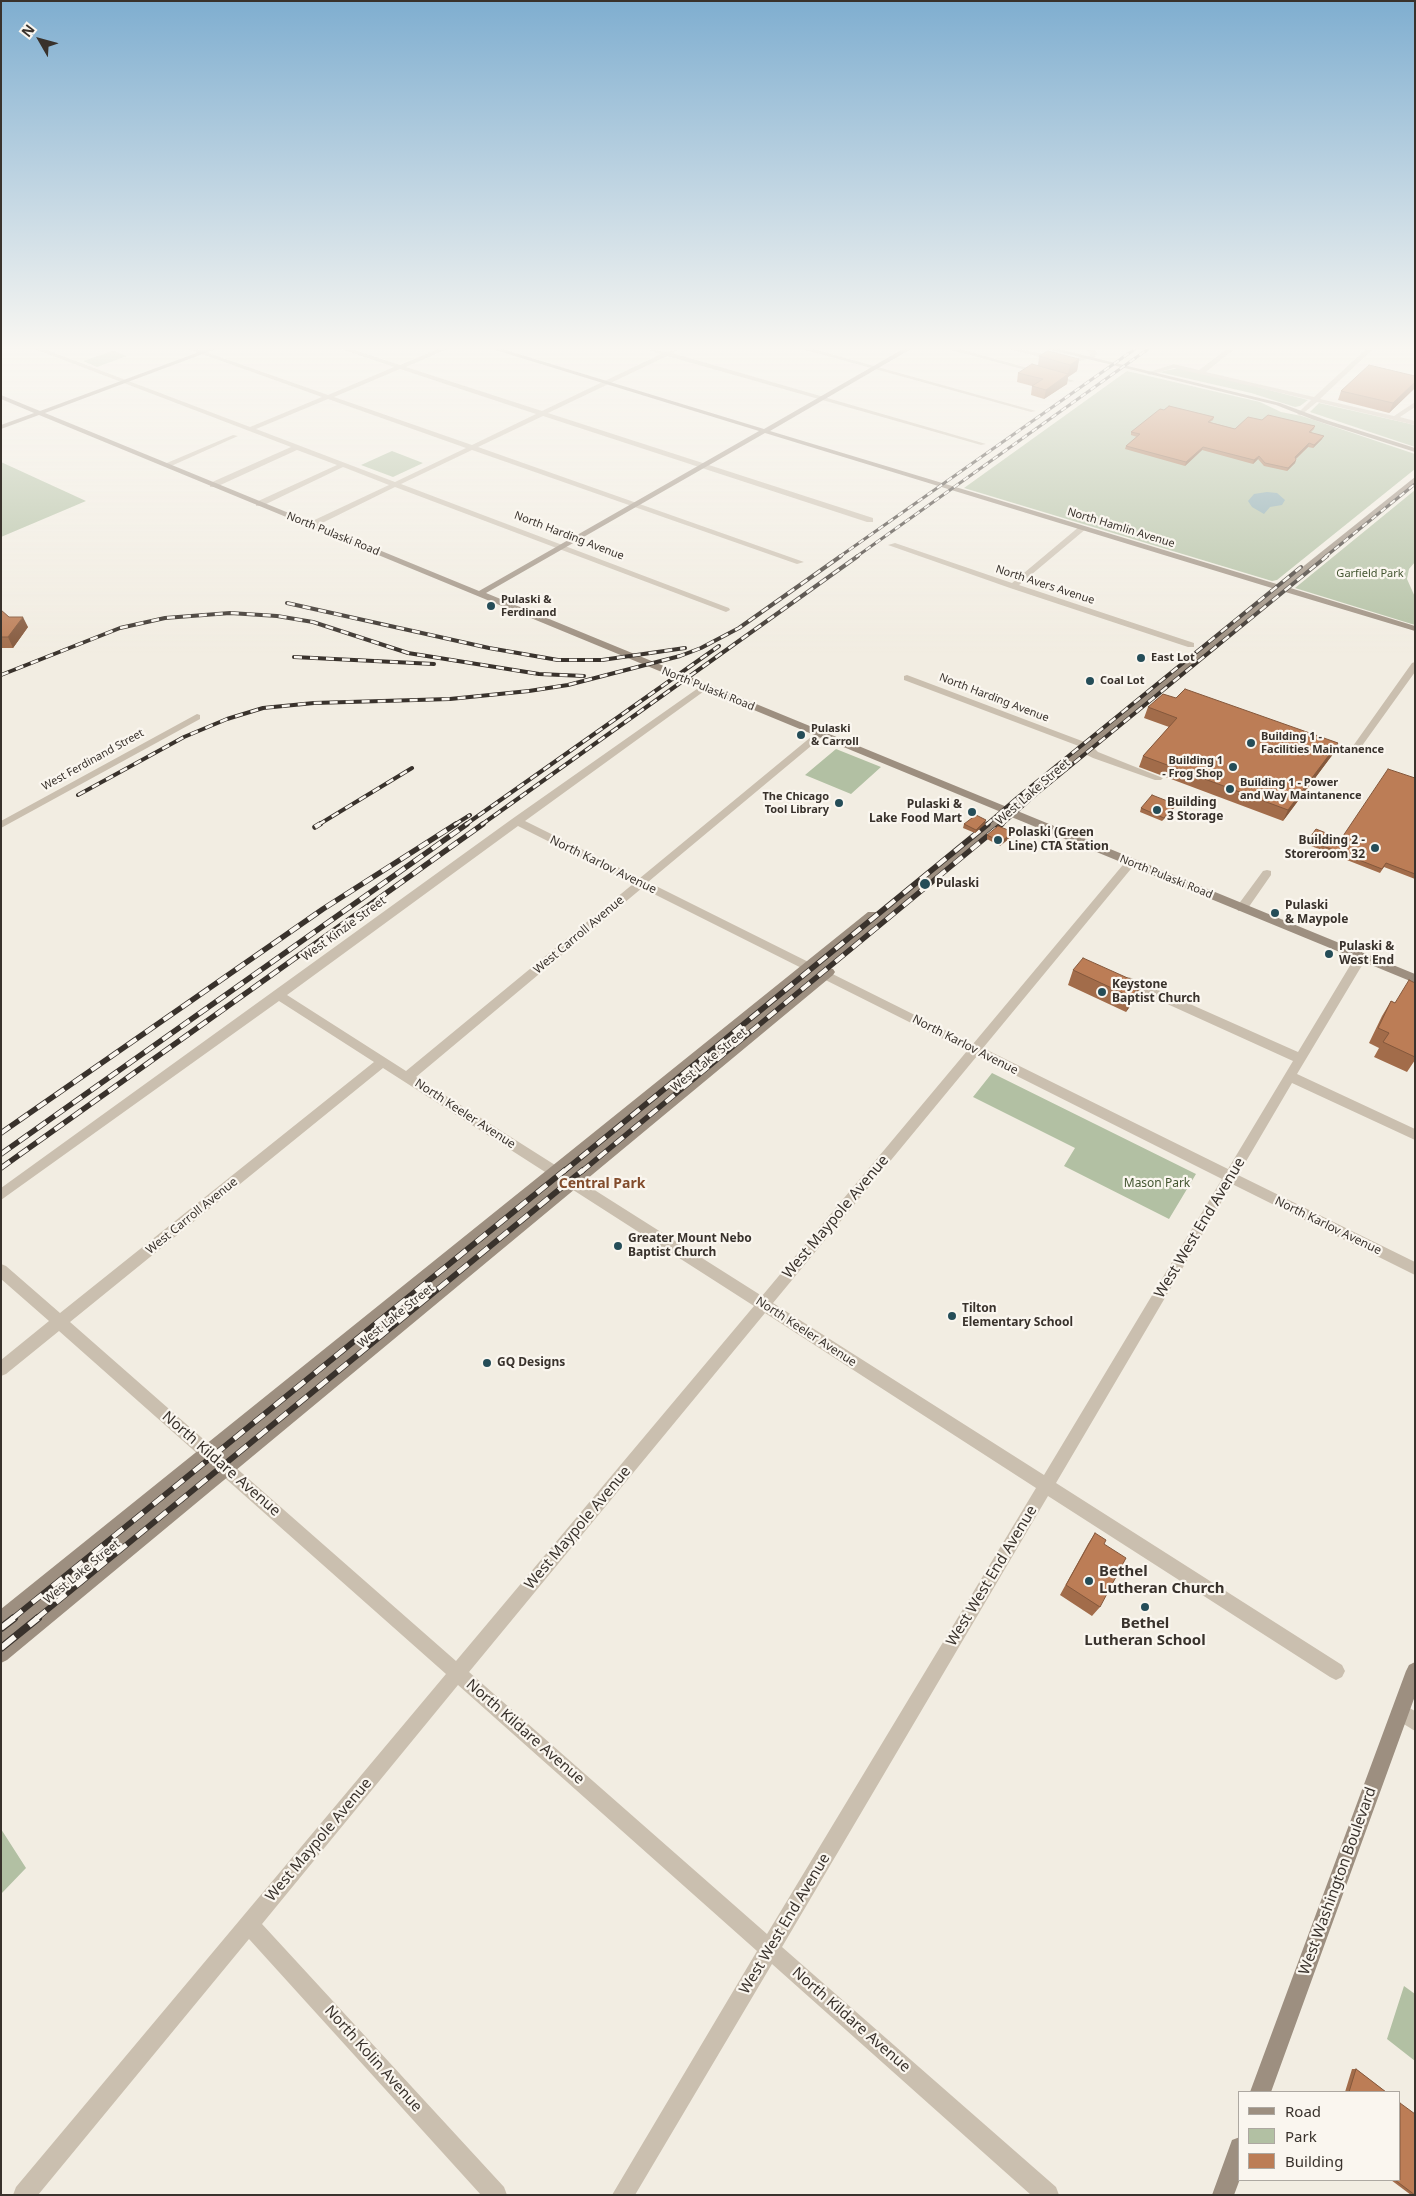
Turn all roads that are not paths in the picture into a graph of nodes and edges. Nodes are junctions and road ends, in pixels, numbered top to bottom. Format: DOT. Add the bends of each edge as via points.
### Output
graph roads {
  1 [pos="133,451"];
  2 [pos="198,451"];
  3 [pos="288,451"];
  4 [pos="310,451"];
  5 [pos="465,451"];
  6 [pos="482,451"];
  7 [pos="659,451"];
  8 [pos="729,451"];
  9 [pos="831,451"];
  10 [pos="344,464"];
  11 [pos="166,465"];
  12 [pos="704,466"];
  13 [pos="1415,479"];
  14 [pos="396,484"];
  15 [pos="214,485"];
  16 [pos="260,504"];
  17 [pos="635,505"];
  18 [pos="870,520"];
  19 [pos="311,525"];
  20 [pos="1083,528"];
  21 [pos="892,545"];
  22 [pos="562,547"];
  23 [pos="800,562"];
  24 [pos="1308,566"];
  25 [pos="1289,581"];
  26 [pos="1013,586"];
  27 [pos="1273,589"];
  28 [pos="1294,592"];
  29 [pos="479,594"];
  30 [pos="726,610"];
  31 [pos="1415,629"];
  32 [pos="1192,645"];
  33 [pos="1208,647"];
  34 [pos="1200,653"];
  35 [pos="1415,665"];
  36 [pos="907,678"];
  37 [pos="704,687"];
  38 [pos="197,717"];
  39 [pos="820,734"];
  40 [pos="1085,748"];
  41 [pos="1356,748"];
  42 [pos="1158,778"];
  43 [pos="1008,812"];
  44 [pos="516,821"];
  45 [pos="1,825"];
  46 [pos="1131,862"];
  47 [pos="1267,873"];
  48 [pos="641,884"];
  49 [pos="1242,908"];
  50 [pos="1361,957"];
  51 [pos="817,971"];
  52 [pos="1114,975"];
  53 [pos="1415,979"];
  54 [pos="276,994"];
  55 [pos="975,1050"];
  56 [pos="1301,1058"];
  57 [pos="382,1062"];
  58 [pos="1290,1076"];
  59 [pos="407,1077"];
  60 [pos="1415,1134"];
  61 [pos="1230,1177"];
  62 [pos="564,1178"];
  63 [pos="1,1195"];
  64 [pos="1415,1269"];
  65 [pos="1,1270"];
  66 [pos="763,1305"];
  67 [pos="60,1322"];
  68 [pos="1,1370"];
  69 [pos="218,1461"];
  70 [pos="1046,1485"];
  71 [pos="1,1620"];
  72 [pos="1,1638"];
  73 [pos="1,1654"];
  74 [pos="1415,1670"];
  75 [pos="1336,1671"];
  76 [pos="458,1673"];
  77 [pos="1407,1717"];
  78 [pos="249,1924"];
  79 [pos="770,1949"];
  80 [pos="1260,2091"];
  81 [pos="1238,2154"];
  82 [pos="24,2195"];
  83 [pos="496,2195"];
  84 [pos="623,2195"];
  85 [pos="1048,2195"];
  86 [pos="1223,2195"];
  1 -- 11 [label="main road, North Pulaski Road"];
  2 -- 11 [label="street"];
  3 -- 15 [label="street"];
  4 -- 10 [label="street, North Harding Avenue"];
  5 -- 14 [label="street"];
  6 -- 17 [label="street"];
  7 -- 12 [label="street"];
  8 -- 12 [label="main road"];
  9 -- 20 [label="main road, North Hamlin Avenue"];
  10 -- 14 [label="street, North Harding Avenue"];
  10 -- 16 [label="street"];
  11 -- 15 [label="main road, North Pulaski Road"];
  12 -- 17 [label="main road"];
  12 -- 18 [label="street"];
  13 -- 24 [label="main road, West Lake Street"];
  14 -- 19 [label="street"];
  14 -- 22 [label="street, North Harding Avenue"];
  15 -- 16 [label="main road, North Pulaski Road"];
  16 -- 19 [label="main road, North Pulaski Road"];
  17 -- 22 [label="main road"];
  17 -- 23 [label="street"];
  19 -- 29 [label="main road, North Pulaski Road"];
  20 -- 26 [label="street"];
  20 -- 27 [label="main road, North Hamlin Avenue"];
  21 -- 26 [label="street, North Avers Avenue"];
  22 -- 29 [label="main road"];
  22 -- 30 [label="street, North Harding Avenue"];
  24 -- 25 [label="main road, West Lake Street"];
  24 -- 27 [label="main road" via="1298,567"];
  25 -- 27 [label="main road, West Lake Street"];
  25 -- 28 [label="main road"];
  26 -- 32 [label="street, North Avers Avenue"];
  27 -- 28 [label="main road, North Hamlin Avenue"];
  27 -- 33 [label="main road, West Lake Street"];
  28 -- 31 [label="main road, North Hamlin Avenue"];
  29 -- 37 [label="main road, North Pulaski Road"];
  32 -- 33 [label="street, North Avers Avenue"];
  32 -- 34 [label="street, North Avers Avenue"];
  33 -- 34 [label="main road, West Lake Street"];
  34 -- 40 [label="main road, West Lake Street"];
  35 -- 41 [label="street"];
  36 -- 40 [label="street, North Harding Avenue" via="1072,740"];
  37 -- 39 [label="main road, North Pulaski Road"];
  37 -- 44 [label="street, West Kinzie Street"];
  38 -- 45 [label="street, West Ferdinand Street"];
  39 -- 43 [label="main road, North Pulaski Road"];
  39 -- 48 [label="street, West Carroll Avenue"];
  40 -- 42 [label="street, North Harding Avenue" via="1096,756"];
  40 -- 43 [label="main road, West Lake Street" via="1040,784 1028,785"];
  43 -- 46 [label="main road, North Pulaski Road"];
  43 -- 51 [label="main road, West Lake Street" via="966,839"];
  43 -- 51 [label="main road, West Lake Street" via="998,833"];
  44 -- 48 [label="street, North Karlov Avenue"];
  44 -- 54 [label="street, West Kinzie Street"];
  46 -- 49 [label="main road, North Pulaski Road"];
  46 -- 55 [label="street, West Maypole Avenue"];
  47 -- 49 [label="street"];
  48 -- 51 [label="street, North Karlov Avenue"];
  48 -- 59 [label="street, West Carroll Avenue"];
  49 -- 50 [label="main road, North Pulaski Road"];
  50 -- 53 [label="main road, North Pulaski Road"];
  50 -- 56 [label="street, West West End Avenue"];
  51 -- 55 [label="street, North Karlov Avenue"];
  51 -- 62 [label="main road, West Lake Street"];
  51 -- 62 [label="main road, West Lake Street"];
  52 -- 56 [label="street"];
  54 -- 57 [label="street, North Keeler Avenue"];
  54 -- 63 [label="street, West Kinzie Street"];
  55 -- 61 [label="street, North Karlov Avenue"];
  55 -- 66 [label="street, West Maypole Avenue"];
  56 -- 58 [label="street, West West End Avenue"];
  57 -- 59 [label="street, North Keeler Avenue"];
  57 -- 67 [label="street, West Carroll Avenue"];
  58 -- 60 [label="street"];
  58 -- 61 [label="street, West West End Avenue"];
  59 -- 62 [label="street, North Keeler Avenue"];
  61 -- 64 [label="street, North Karlov Avenue"];
  61 -- 70 [label="street, West West End Avenue"];
  62 -- 66 [label="street, North Keeler Avenue"];
  62 -- 69 [label="main road, West Lake Street"];
  62 -- 69 [label="main road, West Lake Street"];
  65 -- 67 [label="street, North Kildare Avenue"];
  66 -- 70 [label="street, North Keeler Avenue"];
  66 -- 76 [label="street, West Maypole Avenue"];
  67 -- 68 [label="street, West Carroll Avenue"];
  67 -- 69 [label="street, North Kildare Avenue"];
  69 -- 71 [label="main road, West Lake Street"];
  69 -- 72 [label="main road, West Lake Street"];
  69 -- 73 [label="main road, West Lake Street"];
  69 -- 76 [label="street, North Kildare Avenue"];
  70 -- 75 [label="street, North Keeler Avenue"];
  70 -- 79 [label="street, West West End Avenue"];
  74 -- 77 [label="main road, West Washington Boulevard"];
  76 -- 78 [label="street, West Maypole Avenue"];
  76 -- 79 [label="street, North Kildare Avenue"];
  77 -- 80 [label="main road, West Washington Boulevard"];
  78 -- 82 [label="street, West Maypole Avenue"];
  78 -- 83 [label="street, North Kolin Avenue"];
  79 -- 84 [label="street, West West End Avenue"];
  79 -- 85 [label="street, North Kildare Avenue"];
  81 -- 86 [label="main road"];
}
